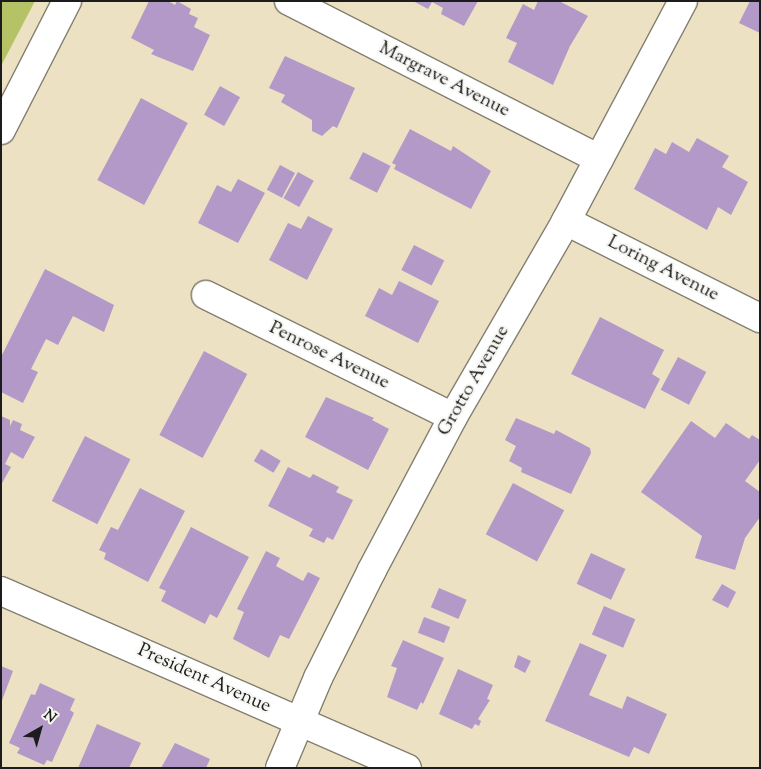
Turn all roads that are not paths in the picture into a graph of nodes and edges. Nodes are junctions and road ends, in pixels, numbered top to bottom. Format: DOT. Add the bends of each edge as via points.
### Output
graph roads {
  1 [pos="67,1"];
  2 [pos="289,1"];
  3 [pos="683,1"];
  4 [pos="1,130"];
  5 [pos="599,159"];
  6 [pos="566,221"];
  7 [pos="206,295"];
  8 [pos="760,318"];
  9 [pos="453,417"];
  10 [pos="1,591"];
  11 [pos="300,721"];
  12 [pos="280,768"];
  13 [pos="408,768"];
  1 -- 4 [label="street"];
  2 -- 5 [label="street, Margrave Avenue"];
  3 -- 5 [label="street, Grotto Avenue"];
  5 -- 6 [label="street, Grotto Avenue"];
  6 -- 8 [label="street, Loring Avenue"];
  6 -- 9 [label="street, Grotto Avenue"];
  7 -- 9 [label="street, Penrose Avenue"];
  9 -- 11 [label="street, Grotto Avenue" via="372,570"];
  10 -- 11 [label="street, President Avenue"];
  11 -- 12 [label="street, Grotto Avenue"];
  11 -- 13 [label="street, President Avenue"];
}
